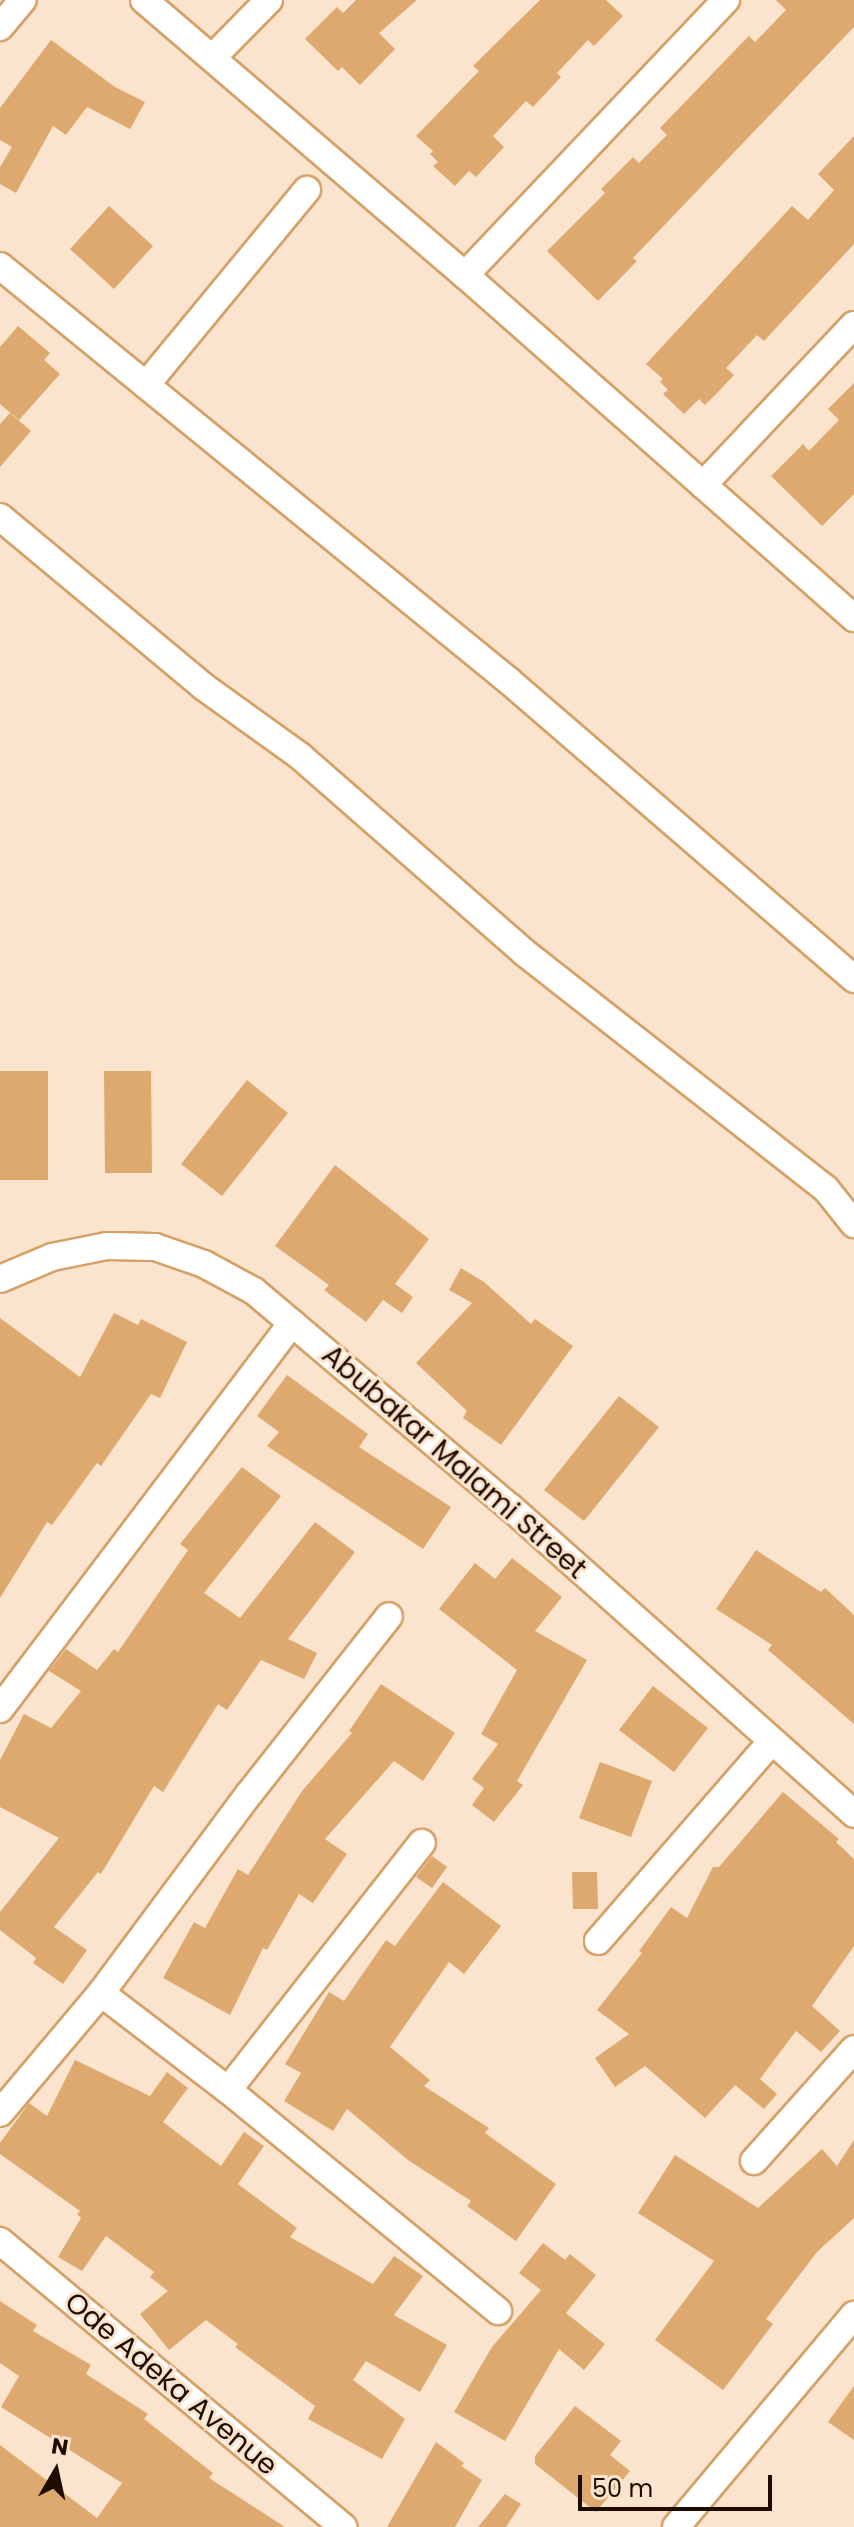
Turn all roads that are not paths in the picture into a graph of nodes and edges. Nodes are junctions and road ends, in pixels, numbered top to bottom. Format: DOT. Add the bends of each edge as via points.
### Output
graph roads {
  1 [pos="23,0"];
  2 [pos="144,0"];
  3 [pos="269,0"];
  4 [pos="726,0"];
  5 [pos="0,27"];
  6 [pos="213,57"];
  7 [pos="307,190"];
  8 [pos="0,266"];
  9 [pos="465,275"];
  10 [pos="854,325"];
  11 [pos="146,385"];
  12 [pos="703,485"];
  13 [pos="0,517"];
  14 [pos="854,618"];
  15 [pos="854,979"];
  16 [pos="854,1224"];
  17 [pos="0,1279"];
  18 [pos="292,1323"];
  19 [pos="389,1616"];
  20 [pos="0,1709"];
  21 [pos="771,1742"];
  22 [pos="854,1814"];
  23 [pos="422,1843"];
  24 [pos="598,1941"];
  25 [pos="101,1993"];
  26 [pos="854,2049"];
  27 [pos="228,2090"];
  28 [pos="0,2113"];
  29 [pos="754,2161"];
  30 [pos="0,2241"];
  31 [pos="498,2311"];
  32 [pos="854,2315"];
  33 [pos="343,2527"];
  34 [pos="676,2527"];
  1 -- 5 [label="street"];
  2 -- 6 [label="street"];
  3 -- 6 [label="street"];
  4 -- 9 [label="street"];
  6 -- 9 [label="street"];
  7 -- 11 [label="street"];
  8 -- 11 [label="street"];
  9 -- 12 [label="street"];
  10 -- 12 [label="street"];
  11 -- 15 [label="street" via="509,681"];
  12 -- 14 [label="street"];
  13 -- 16 [label="street" via="204,687 300,756 525,953 826,1189"];
  17 -- 18 [label="street, Abubakar Malami Street" via="52,1257 107,1246 155,1247 241,1284"];
  18 -- 20 [label="street"];
  18 -- 21 [label="street, Abubakar Malami Street" via="510,1507"];
  19 -- 25 [label="street"];
  21 -- 22 [label="street, Abubakar Malami Street"];
  21 -- 24 [label="street"];
  23 -- 27 [label="street"];
  25 -- 27 [label="street"];
  25 -- 28 [label="street"];
  26 -- 29 [label="street"];
  27 -- 31 [label="street"];
  30 -- 33 [label="street, Ode Adeka Avenue"];
  32 -- 34 [label="street"];
}
